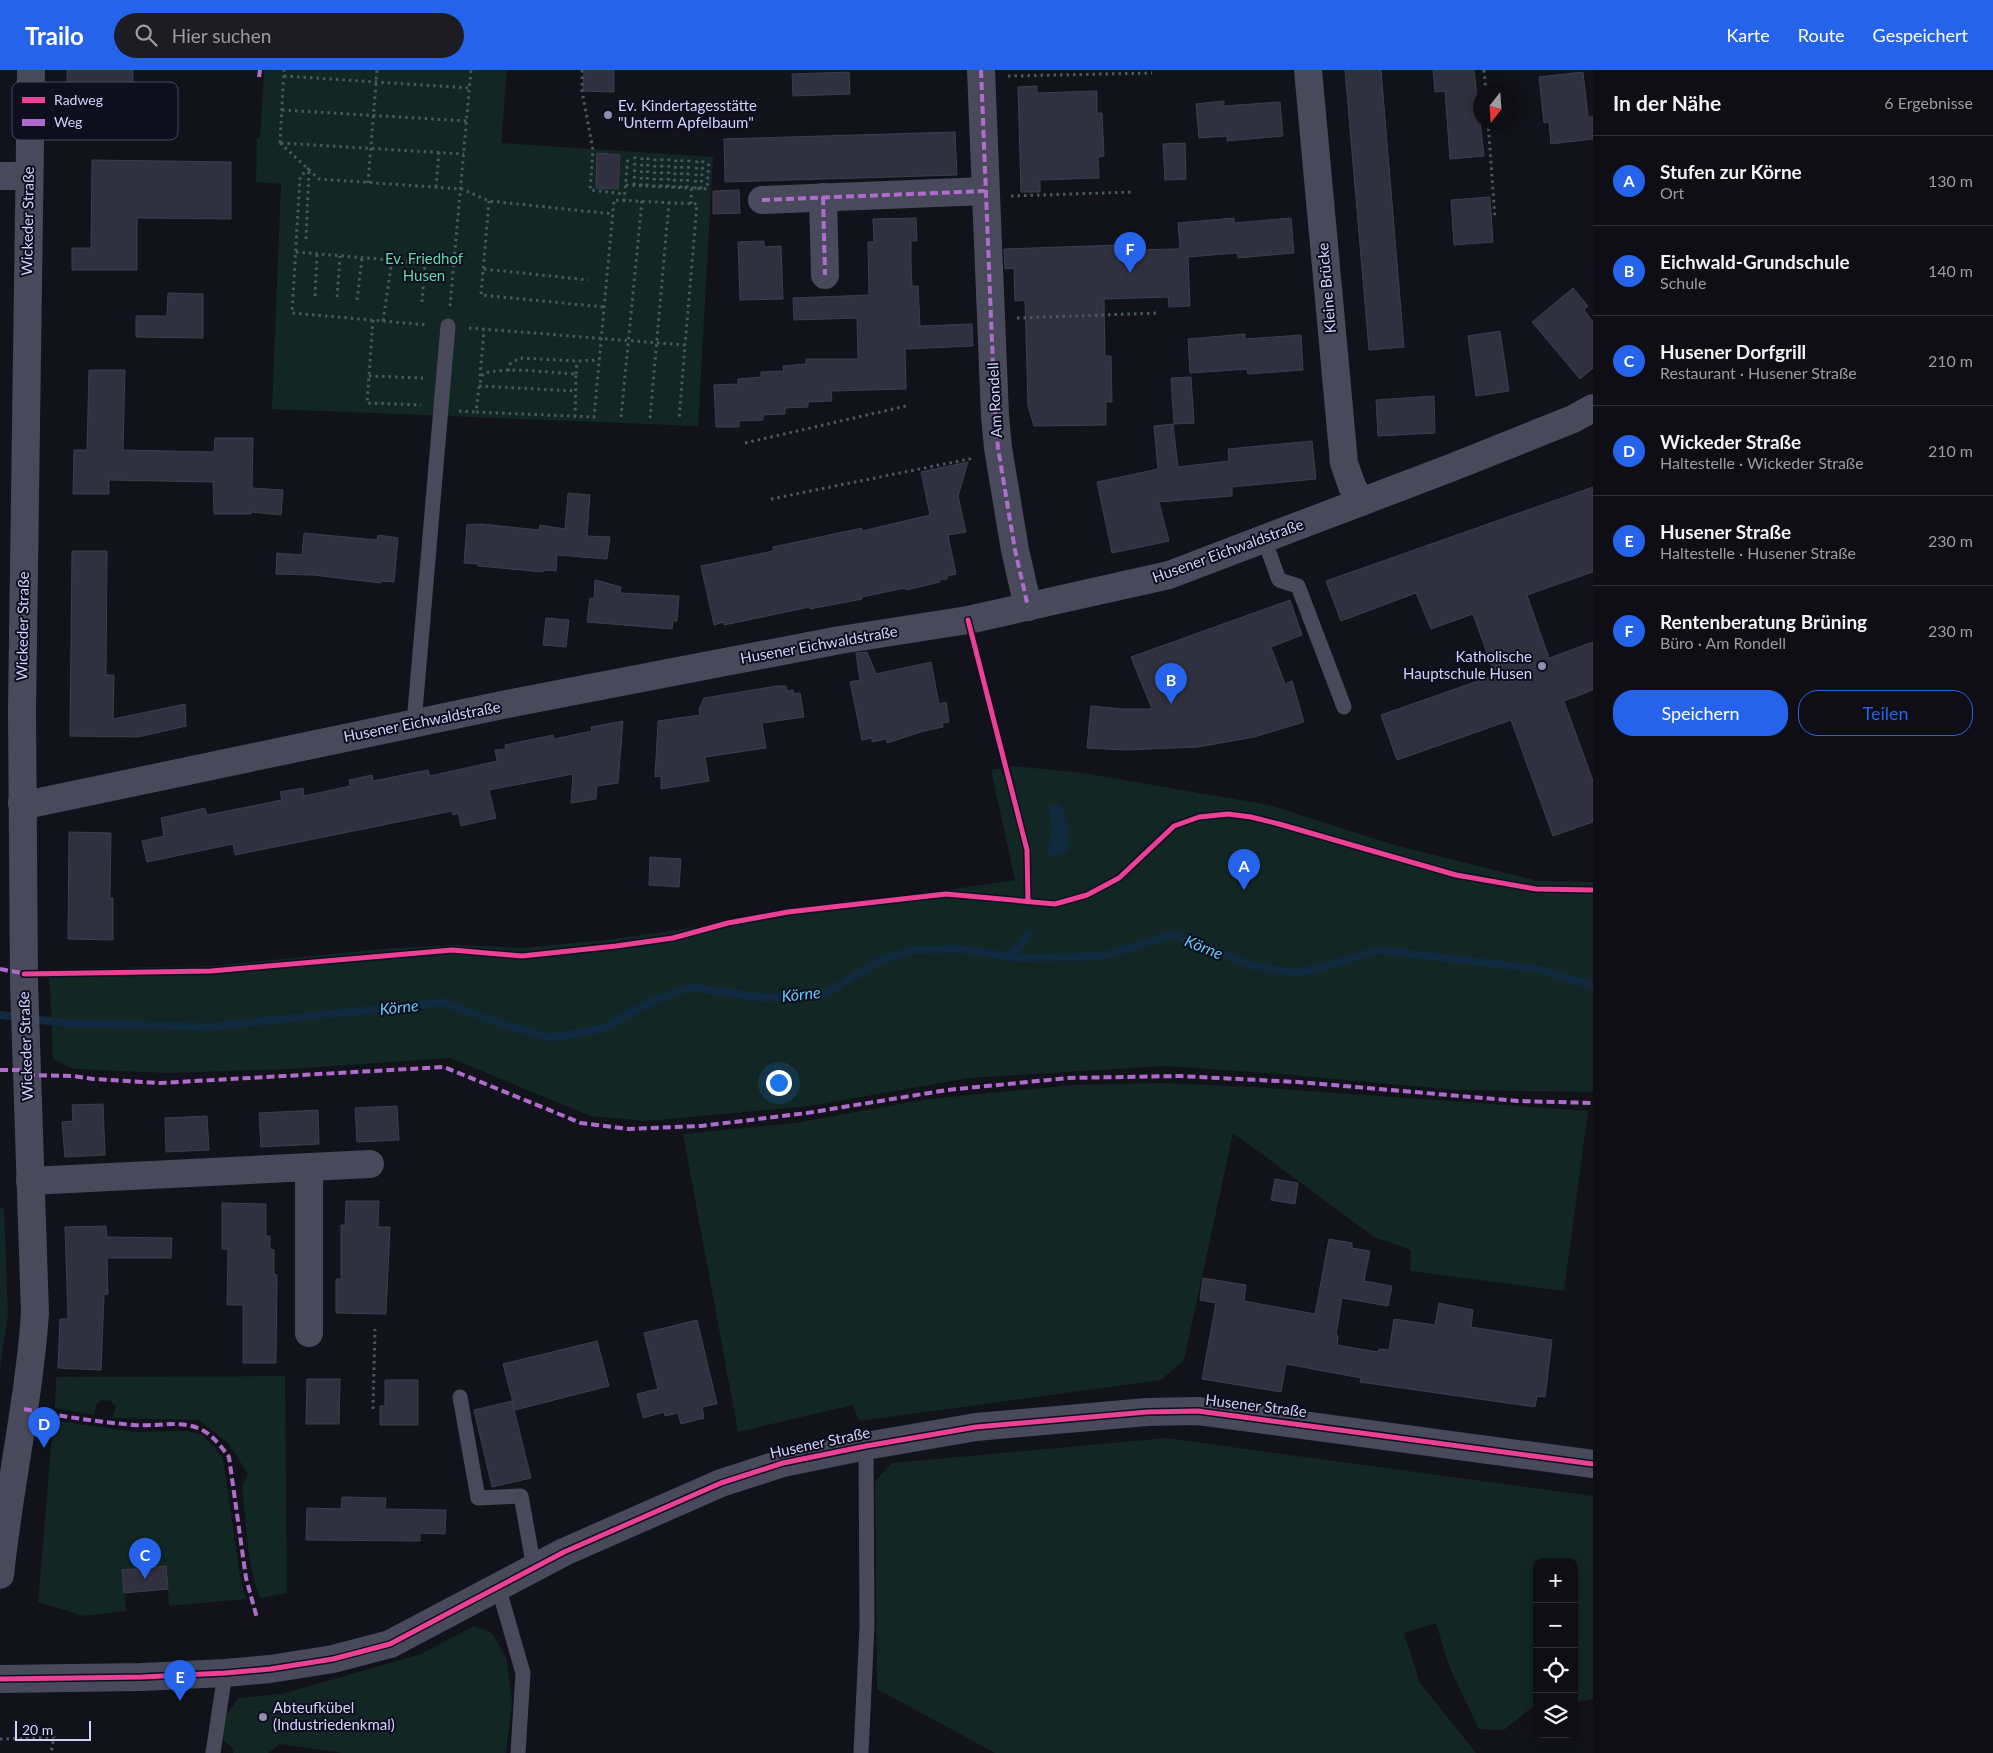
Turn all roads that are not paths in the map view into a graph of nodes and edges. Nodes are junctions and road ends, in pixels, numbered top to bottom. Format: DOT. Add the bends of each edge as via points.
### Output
graph roads {
  1 [pos="1308,70"];
  2 [pos="981,73"];
  3 [pos="30,140"];
  4 [pos="0,176"];
  5 [pos="29,176"];
  6 [pos="986,194"];
  7 [pos="823,197"];
  8 [pos="762,200"];
  9 [pos="825,275"];
  10 [pos="448,326"];
  11 [pos="1593,408"];
  12 [pos="1361,502"];
  13 [pos="1264,539"];
  14 [pos="1028,607"];
  15 [pos="1344,706"];
  16 [pos="414,723"];
  17 [pos="22,803"];
  18 [pos="370,1164"];
  19 [pos="310,1168"];
  20 [pos="30,1181"];
  21 [pos="309,1333"];
  22 [pos="460,1397"];
  23 [pos="866,1446"];
  24 [pos="1593,1464"];
  25 [pos="534,1568"];
  26 [pos="0,1575"];
  27 [pos="498,1586"];
  28 [pos="225,1673"];
  29 [pos="0,1680"];
  30 [pos="213,1753"];
  31 [pos="518,1753"];
  32 [pos="861,1753"];
  1 -- 12 [label="street, Kleine Brücke" via="1344,463"];
  2 -- 6 [label="street, Am Rondell"];
  3 -- 5 [label="street, Wickeder Straße"];
  4 -- 5 [label="street"];
  5 -- 17 [label="street, Wickeder Straße"];
  6 -- 7 [label="street"];
  6 -- 14 [label="street, Am Rondell" via="993,385 999,452"];
  7 -- 8 [label="street"];
  7 -- 9 [label="street"];
  10 -- 16 [label="lane"];
  11 -- 12 [label="street, Husener Eichwaldstraße" via="1573,419"];
  12 -- 13 [label="street, Husener Eichwaldstraße"];
  13 -- 14 [label="street, Husener Eichwaldstraße" via="1168,575"];
  13 -- 15 [label="lane" via="1279,580 1298,586"];
  14 -- 16 [label="street, Husener Eichwaldstraße"];
  16 -- 17 [label="street, Husener Eichwaldstraße" via="35,803"];
  17 -- 20 [label="street, Wickeder Straße"];
  18 -- 19 [label="street"];
  19 -- 20 [label="street"];
  19 -- 21 [label="street"];
  20 -- 26 [label="street, Wickeder Straße" via="35,1313 32,1358"];
  22 -- 25 [label="lane" via="478,1498 520,1496"];
  23 -- 24 [label="street, Husener Straße" via="976,1428 1147,1412 1198,1411"];
  23 -- 25 [label="street, Husener Straße" via="783,1462 721,1483"];
  23 -- 32 [label="lane" via="867,1626"];
  25 -- 27 [label="street, Husener Straße"];
  27 -- 28 [label="street, Husener Straße" via="390,1644 333,1659"];
  27 -- 31 [label="lane" via="524,1673"];
  28 -- 29 [label="street, Husener Straße"];
  28 -- 30 [label="lane"];
}
